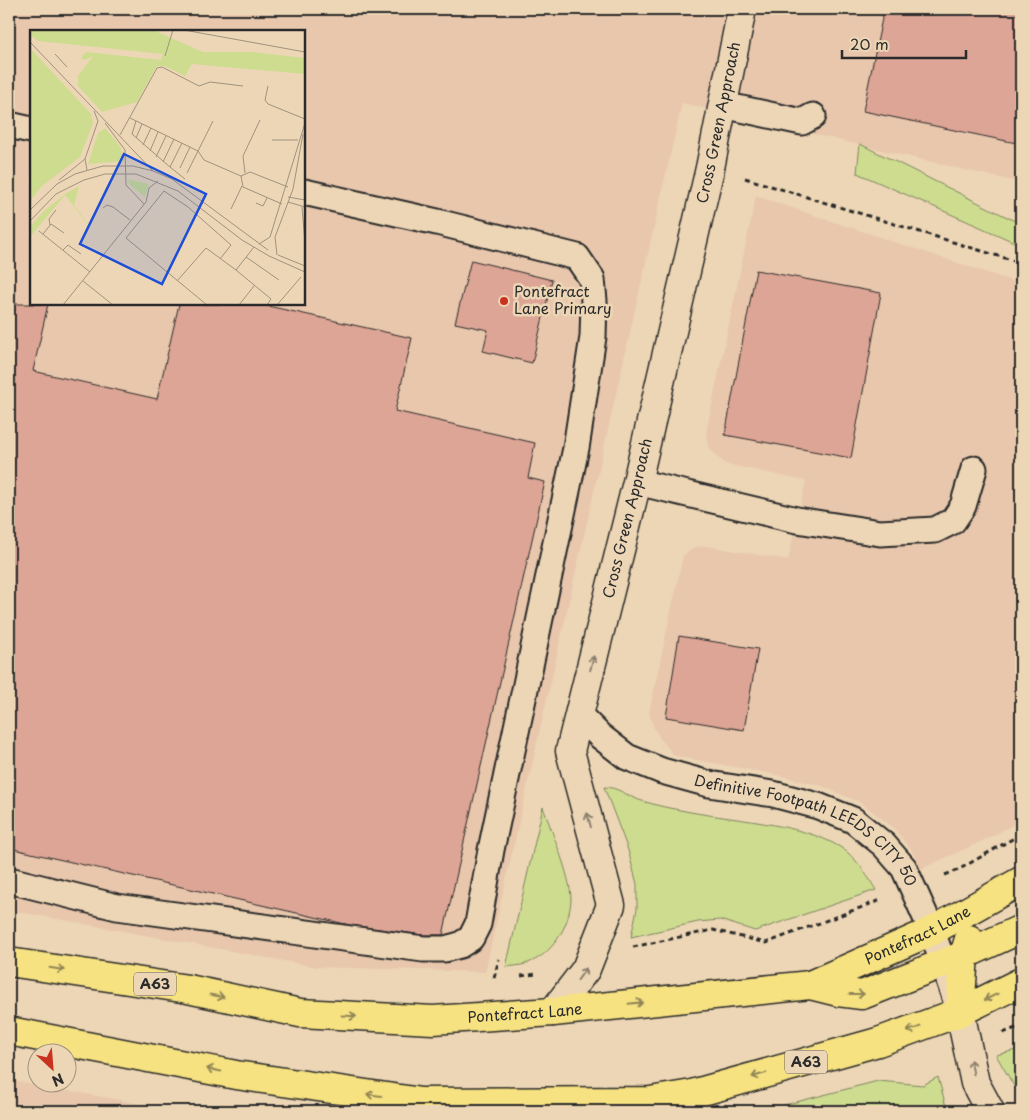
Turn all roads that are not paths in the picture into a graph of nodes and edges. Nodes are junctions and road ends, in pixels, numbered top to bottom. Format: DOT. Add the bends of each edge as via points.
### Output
graph roads {
  1 [pos="742,9"];
  2 [pos="723,105"];
  3 [pos="813,116"];
  4 [pos="9,125"];
  5 [pos="30,130"];
  6 [pos="305,192"];
  7 [pos="974,469"];
  8 [pos="638,482"];
  9 [pos="579,715"];
  10 [pos="9,880"];
  11 [pos="1021,881"];
  12 [pos="980,905"];
  13 [pos="1021,929"];
  14 [pos="932,931"];
  15 [pos="953,959"];
  16 [pos="9,962"];
  17 [pos="1021,982"];
  18 [pos="810,985"];
  19 [pos="553,1012"];
  20 [pos="960,1012"];
  21 [pos="9,1030"];
  22 [pos="660,1106"];
  23 [pos="990,1111"];
  1 -- 2 [label="street, Cross Green Approach"];
  2 -- 3 [label="lane" via="802,122"];
  2 -- 8 [label="street, Cross Green Approach"];
  4 -- 5 [label="lane"];
  6 -- 10 [label="lane" via="577,257 592,279 593,337 576,448 478,924 471,938 460,945 422,949 117,906"];
  7 -- 8 [label="lane" via="963,506 952,521 935,530 880,533 797,520"];
  9 -- 8 [label="street, Cross Green Approach, one-way"];
  9 -- 14 [label="lane, Definitive Footpath LEEDS CITY 50" via="627,757 662,771 709,784 773,794 853,820 884,845 904,868"];
  19 -- 9 [label="street, Cross Green Approach, one-way" via="586,969 611,905 570,751"];
  11 -- 12 [label="highway, Pontefract Lane / A63"];
  12 -- 14 [label="highway, Pontefract Lane / A63"];
  12 -- 15 [label="highway"];
  13 -- 15 [label="highway, A63"];
  14 -- 15 [label="lane, Definitive Footpath LEEDS CITY 50"];
  14 -- 18 [label="highway, Pontefract Lane / A63"];
  18 -- 15 [label="highway, A63, one-way" via="862,996"];
  15 -- 20 [label="highway"];
  16 -- 19 [label="highway, Pontefract Lane / A63, one-way" via="188,989 300,1013 433,1020"];
  17 -- 20 [label="highway, A63, one-way"];
  19 -- 18 [label="highway, Pontefract Lane / A63, one-way"];
  20 -- 22 [label="highway, A63, one-way" via="869,1044"];
  23 -- 20 [label="street, one-way" via="975,1082"];
  22 -- 21 [label="highway, A63, one-way" via="421,1102 236,1075"];
}
